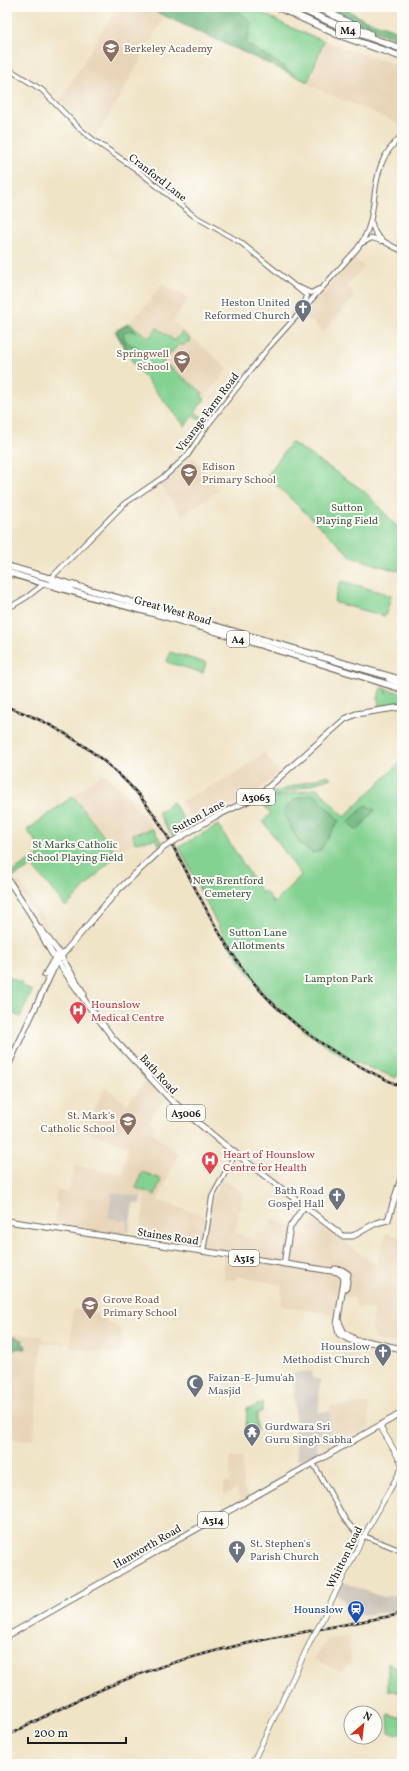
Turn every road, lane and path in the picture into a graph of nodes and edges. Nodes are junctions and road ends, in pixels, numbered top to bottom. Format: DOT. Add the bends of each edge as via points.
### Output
graph roads {
  1 [pos="278,7"];
  2 [pos="296,7"];
  3 [pos="318,7"];
  4 [pos="402,48"];
  5 [pos="402,57"];
  6 [pos="7,69"];
  7 [pos="402,135"];
  8 [pos="371,235"];
  9 [pos="402,251"];
  10 [pos="310,296"];
  11 [pos="7,566"];
  12 [pos="7,572"];
  13 [pos="51,578"];
  14 [pos="44,584"];
  15 [pos="73,592"];
  16 [pos="7,609"];
  17 [pos="384,676"];
  18 [pos="402,680"];
  19 [pos="402,684"];
  20 [pos="402,689"];
  21 [pos="402,707"];
  22 [pos="7,878"];
  23 [pos="32,917"];
  24 [pos="58,957"];
  25 [pos="99,1019"];
  26 [pos="7,1068"];
  27 [pos="229,1148"];
  28 [pos="242,1158"];
  29 [pos="232,1160"];
  30 [pos="402,1175"];
  31 [pos="304,1206"];
  32 [pos="7,1221"];
  33 [pos="203,1252"];
  34 [pos="284,1264"];
  35 [pos="402,1349"];
  36 [pos="402,1413"];
  37 [pos="380,1426"];
  38 [pos="313,1463"];
  39 [pos="402,1465"];
  40 [pos="363,1538"];
  41 [pos="402,1551"];
  42 [pos="7,1636"];
  43 [pos="252,1764"];
  1 -- 5 [label="highway, M4" via="339,35"];
  2 -- 4 [label="highway, M4" via="349,30"];
  3 -- 4 [label="highway"];
  6 -- 10 [label="street, Cranford Lane" via="48,95 80,129 140,172 194,216 240,242"];
  7 -- 8 [label="street" via="388,150 381,166"];
  8 -- 9 [label="street"];
  8 -- 10 [label="street, Vicarage Farm Road" via="321,288"];
  10 -- 13 [label="street, Vicarage Farm Road" via="303,308 238,386 187,456 165,476 124,504"];
  11 -- 13 [label="highway, Great West Road / A4"];
  12 -- 14 [label="highway, Great West Road / A4"];
  13 -- 14 [label="street, Vicarage Farm Road"];
  13 -- 15 [label="highway, A4" via="54,583"];
  13 -- 17 [label="highway, Great West Road / A4"];
  14 -- 15 [label="highway, Great West Road / A4"];
  14 -- 16 [label="street, Vicarage Farm Road"];
  15 -- 20 [label="highway, Great West Road / A4" via="320,662"];
  17 -- 18 [label="highway, Great West Road / A4"];
  17 -- 19 [label="highway, A4"];
  21 -- 24 [label="main road, Sutton Lane / A3063, bridge" via="356,714 345,719 264,792 214,817 164,847 118,890"];
  22 -- 23 [label="main road, Bath Road / A3006"];
  23 -- 24 [label="main road, Bath Road / A3006"];
  23 -- 24 [label="main road, Bath Road / A3006"];
  24 -- 25 [label="main road, Bath Road / A3006"];
  24 -- 25 [label="main road, Bath Road / A3006"];
  24 -- 26 [label="main road, A3063"];
  25 -- 27 [label="main road, Bath Road / A3006" via="170,1100"];
  27 -- 28 [label="main road, Bath Road / A3006"];
  27 -- 29 [label="street"];
  28 -- 29 [label="street"];
  28 -- 31 [label="main road, Bath Road / A3006"];
  29 -- 33 [label="street" via="212,1197"];
  30 -- 31 [label="main road, Bath Road / A3006" via="388,1220 376,1223 353,1236 346,1237"];
  31 -- 34 [label="main road" via="290,1227"];
  32 -- 33 [label="main road, Staines Road / A315"];
  33 -- 34 [label="main road, Staines Road / A315"];
  34 -- 35 [label="main road, Staines Road / A315" via="326,1270 340,1269 348,1274 337,1329 343,1338"];
  36 -- 37 [label="main road, Hanworth Road / A314"];
  37 -- 38 [label="main road, Hanworth Road / A314"];
  37 -- 39 [label="main road"];
  38 -- 40 [label="street" via="346,1521"];
  38 -- 42 [label="main road, Hanworth Road / A314"];
  39 -- 40 [label="main road, Whitton Road"];
  40 -- 41 [label="street"];
  40 -- 43 [label="main road, Whitton Road, bridge"];
}
